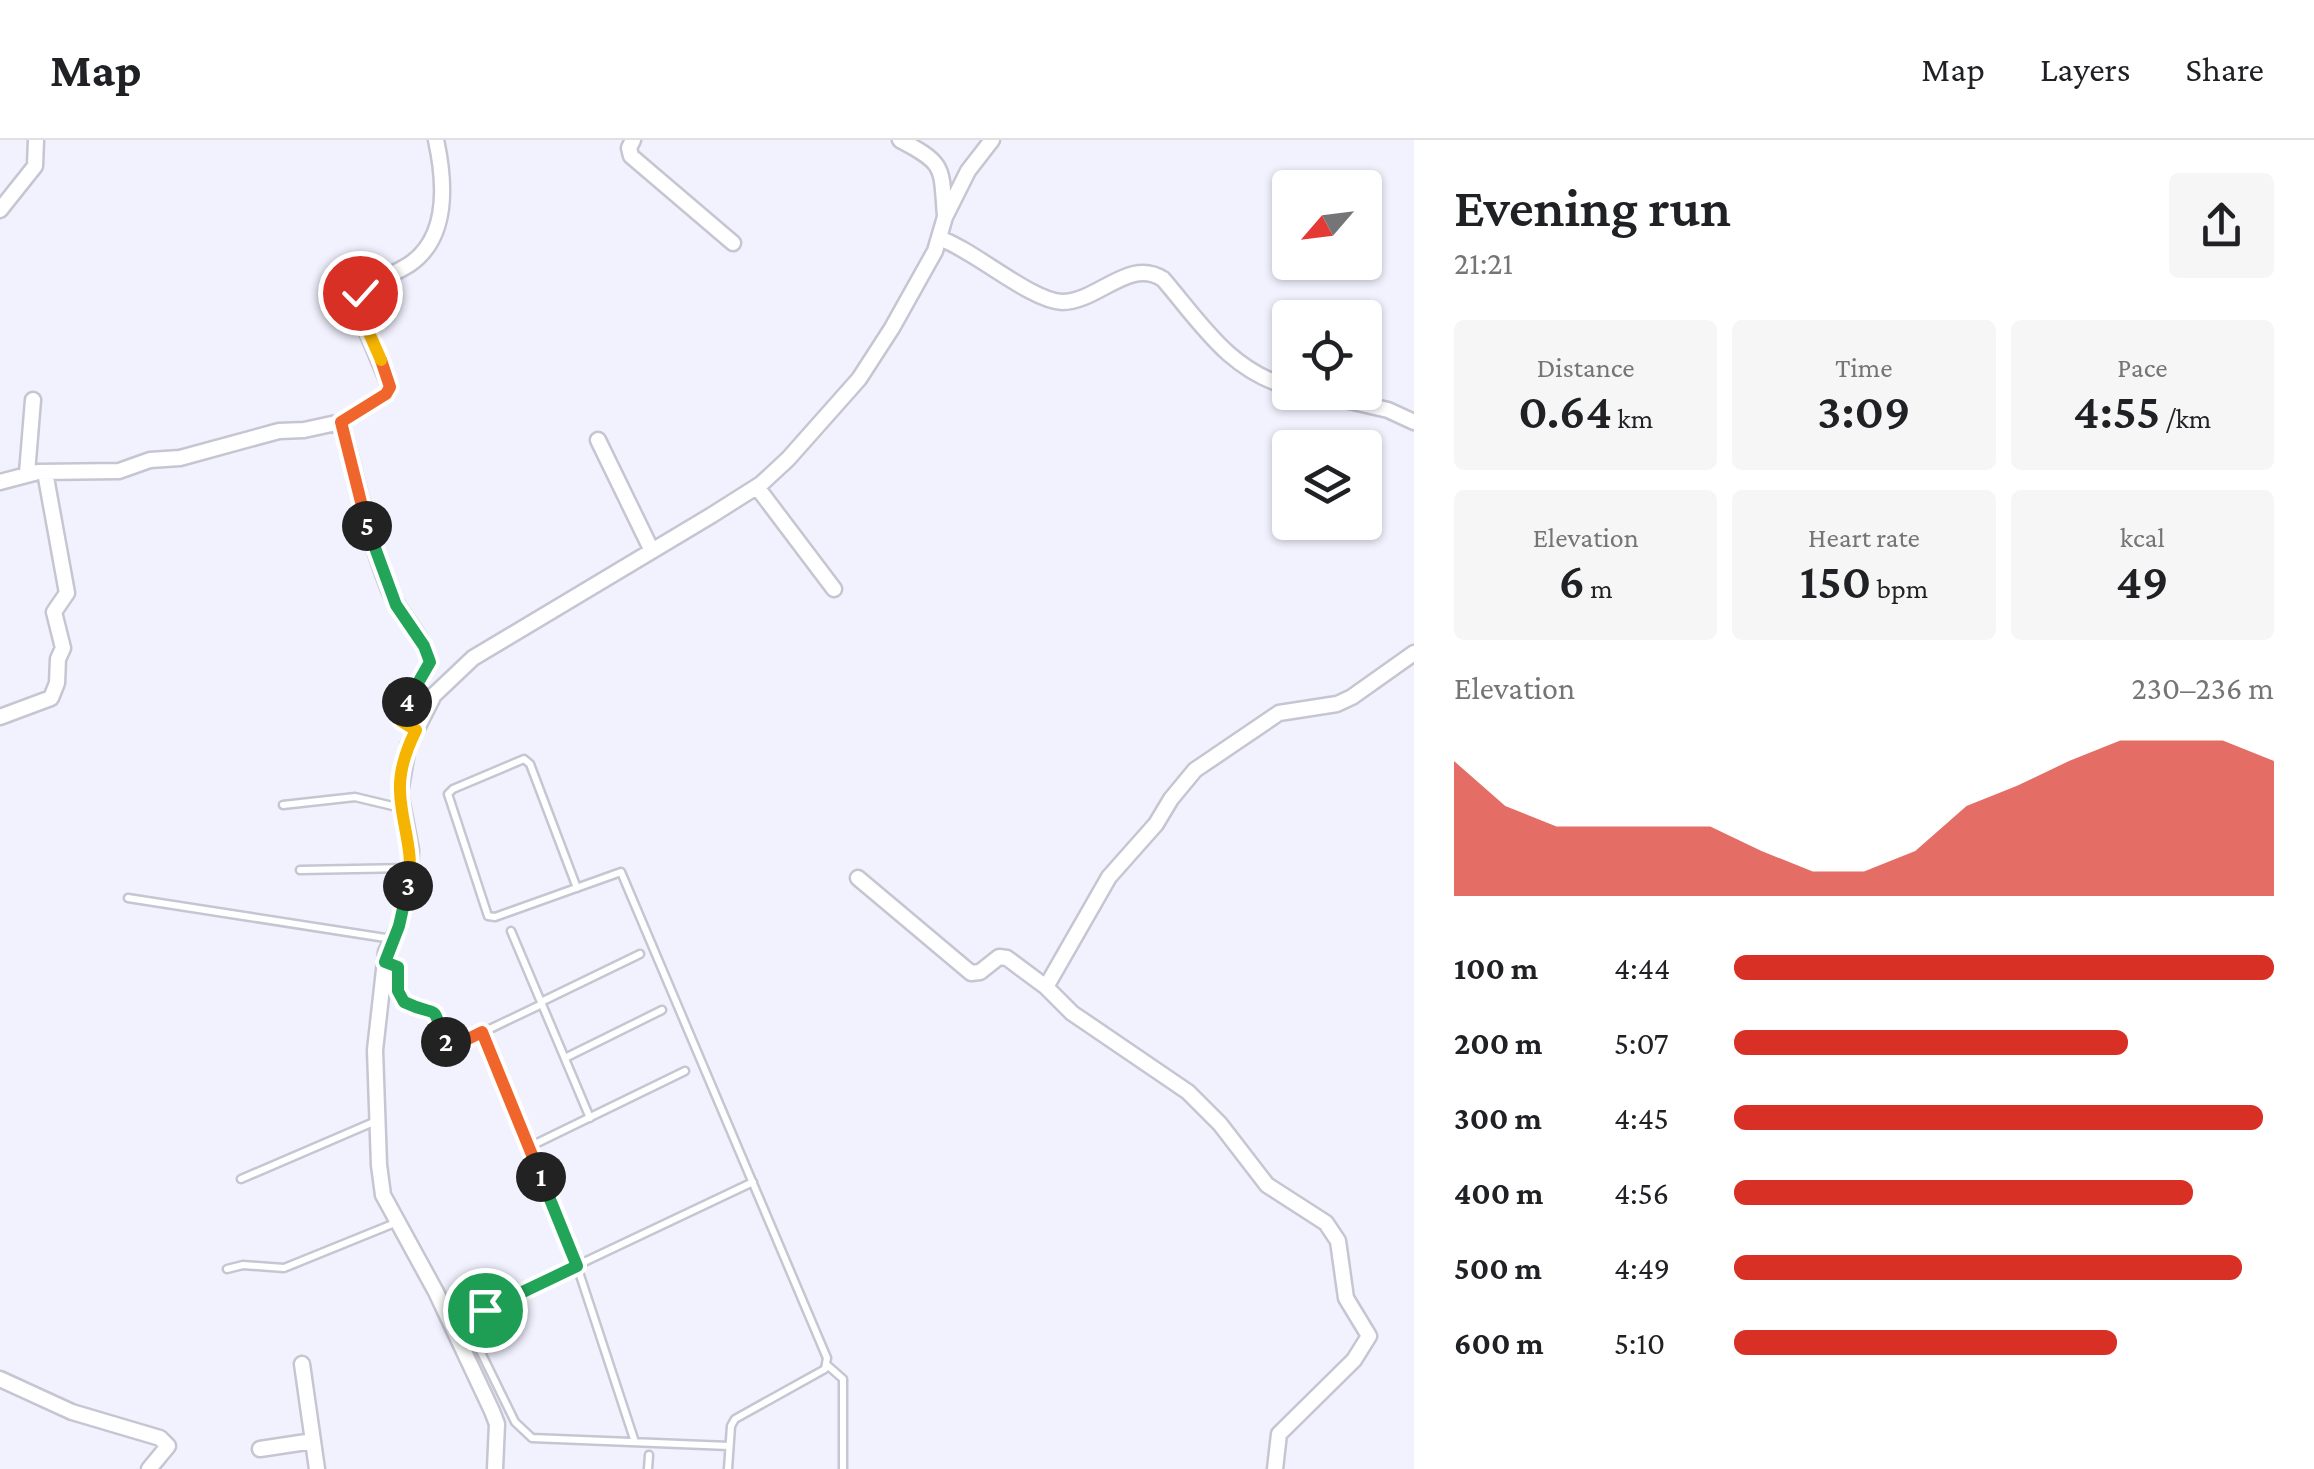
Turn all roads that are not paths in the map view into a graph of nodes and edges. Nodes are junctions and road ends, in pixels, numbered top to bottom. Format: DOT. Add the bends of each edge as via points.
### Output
graph roads {
  1 [pos="36,140"];
  2 [pos="436,140"];
  3 [pos="633,140"];
  4 [pos="900,140"];
  5 [pos="992,140"];
  6 [pos="0,210"];
  7 [pos="945,217"];
  8 [pos="939,238"];
  9 [pos="732,243"];
  10 [pos="1272,382"];
  11 [pos="32,400"];
  12 [pos="1382,409"];
  13 [pos="341,422"];
  14 [pos="1414,422"];
  15 [pos="598,440"];
  16 [pos="44,472"];
  17 [pos="27,474"];
  18 [pos="0,482"];
  19 [pos="757,486"];
  20 [pos="652,551"];
  21 [pos="834,589"];
  22 [pos="1414,653"];
  23 [pos="0,717"];
  24 [pos="416,730"];
  25 [pos="283,805"];
  26 [pos="402,808"];
  27 [pos="410,868"];
  28 [pos="300,870"];
  29 [pos="858,878"];
  30 [pos="577,888"];
  31 [pos="128,898"];
  32 [pos="511,931"];
  33 [pos="393,940"];
  34 [pos="640,954"];
  35 [pos="385,962"];
  36 [pos="1046,986"];
  37 [pos="542,1003"];
  38 [pos="662,1010"];
  39 [pos="482,1032"];
  40 [pos="565,1058"];
  41 [pos="685,1071"];
  42 [pos="590,1118"];
  43 [pos="377,1120"];
  44 [pos="529,1148"];
  45 [pos="241,1179"];
  46 [pos="752,1182"];
  47 [pos="396,1222"];
  48 [pos="577,1266"];
  49 [pos="227,1269"];
  50 [pos="302,1364"];
  51 [pos="826,1364"];
  52 [pos="0,1379"];
  53 [pos="313,1441"];
  54 [pos="635,1442"];
  55 [pos="730,1446"];
  56 [pos="260,1449"];
  57 [pos="649,1455"];
  58 [pos="150,1469"];
  59 [pos="317,1469"];
  60 [pos="495,1469"];
  61 [pos="648,1469"];
  62 [pos="728,1469"];
  63 [pos="843,1469"];
  64 [pos="1275,1469"];
  1 -- 6 [label="street" via="34,166"];
  2 -- 13 [label="street" via="442,172 438,227 430,244 358,298 390,387"];
  3 -- 9 [label="street" via="631,156"];
  4 -- 7 [label="street" via="939,166"];
  5 -- 7 [label="street"];
  7 -- 8 [label="street"];
  8 -- 10 [label="street" via="1058,302 1080,300 1139,271 1154,273 1232,358"];
  8 -- 19 [label="street" via="859,379"];
  11 -- 17 [label="street"];
  12 -- 14 [label="street"];
  13 -- 16 [label="street" via="119,471"];
  13 -- 24 [label="street" via="388,586 430,662 400,718"];
  15 -- 20 [label="street"];
  16 -- 17 [label="street"];
  16 -- 23 [label="street" via="66,593 54,612 63,648 57,683 51,698"];
  17 -- 18 [label="street"];
  19 -- 20 [label="street"];
  19 -- 21 [label="street"];
  20 -- 24 [label="street" via="474,658 434,695"];
  22 -- 36 [label="street" via="1337,704 1279,713 1195,770 1110,876"];
  24 -- 26 [label="street" via="400,778"];
  25 -- 26 [label="lane" via="355,798"];
  26 -- 27 [label="street"];
  27 -- 28 [label="lane"];
  27 -- 33 [label="street"];
  29 -- 36 [label="street" via="971,973 1007,958"];
  30 -- 30 [label="lane" via="488,916 448,794 524,759"];
  30 -- 46 [label="lane" via="621,872"];
  31 -- 33 [label="lane"];
  32 -- 37 [label="lane"];
  33 -- 35 [label="street"];
  34 -- 37 [label="lane"];
  35 -- 39 [label="lane" via="398,967 404,1002 433,1009 452,1047"];
  35 -- 43 [label="street" via="375,1050"];
  36 -- 64 [label="street" via="1072,1014 1188,1092 1267,1185 1326,1223 1338,1241 1346,1298 1369,1336 1354,1360 1279,1434"];
  37 -- 39 [label="lane"];
  37 -- 40 [label="lane"];
  38 -- 40 [label="lane"];
  39 -- 44 [label="lane"];
  40 -- 42 [label="lane"];
  41 -- 42 [label="lane"];
  42 -- 44 [label="lane"];
  43 -- 45 [label="lane"];
  43 -- 47 [label="street" via="383,1195"];
  44 -- 48 [label="lane"];
  46 -- 48 [label="lane"];
  46 -- 51 [label="lane"];
  47 -- 49 [label="lane" via="284,1268"];
  47 -- 60 [label="street" via="492,1411"];
  48 -- 54 [label="lane"];
  48 -- 54 [label="lane" via="485,1310 471,1320 472,1334 524,1433"];
  50 -- 53 [label="street"];
  51 -- 55 [label="lane" via="736,1419"];
  51 -- 63 [label="lane" via="843,1379"];
  52 -- 58 [label="street" via="72,1412 160,1438 168,1446"];
  53 -- 56 [label="street"];
  53 -- 59 [label="street"];
  54 -- 55 [label="lane"];
  55 -- 62 [label="lane"];
  57 -- 61 [label="lane"];
}
